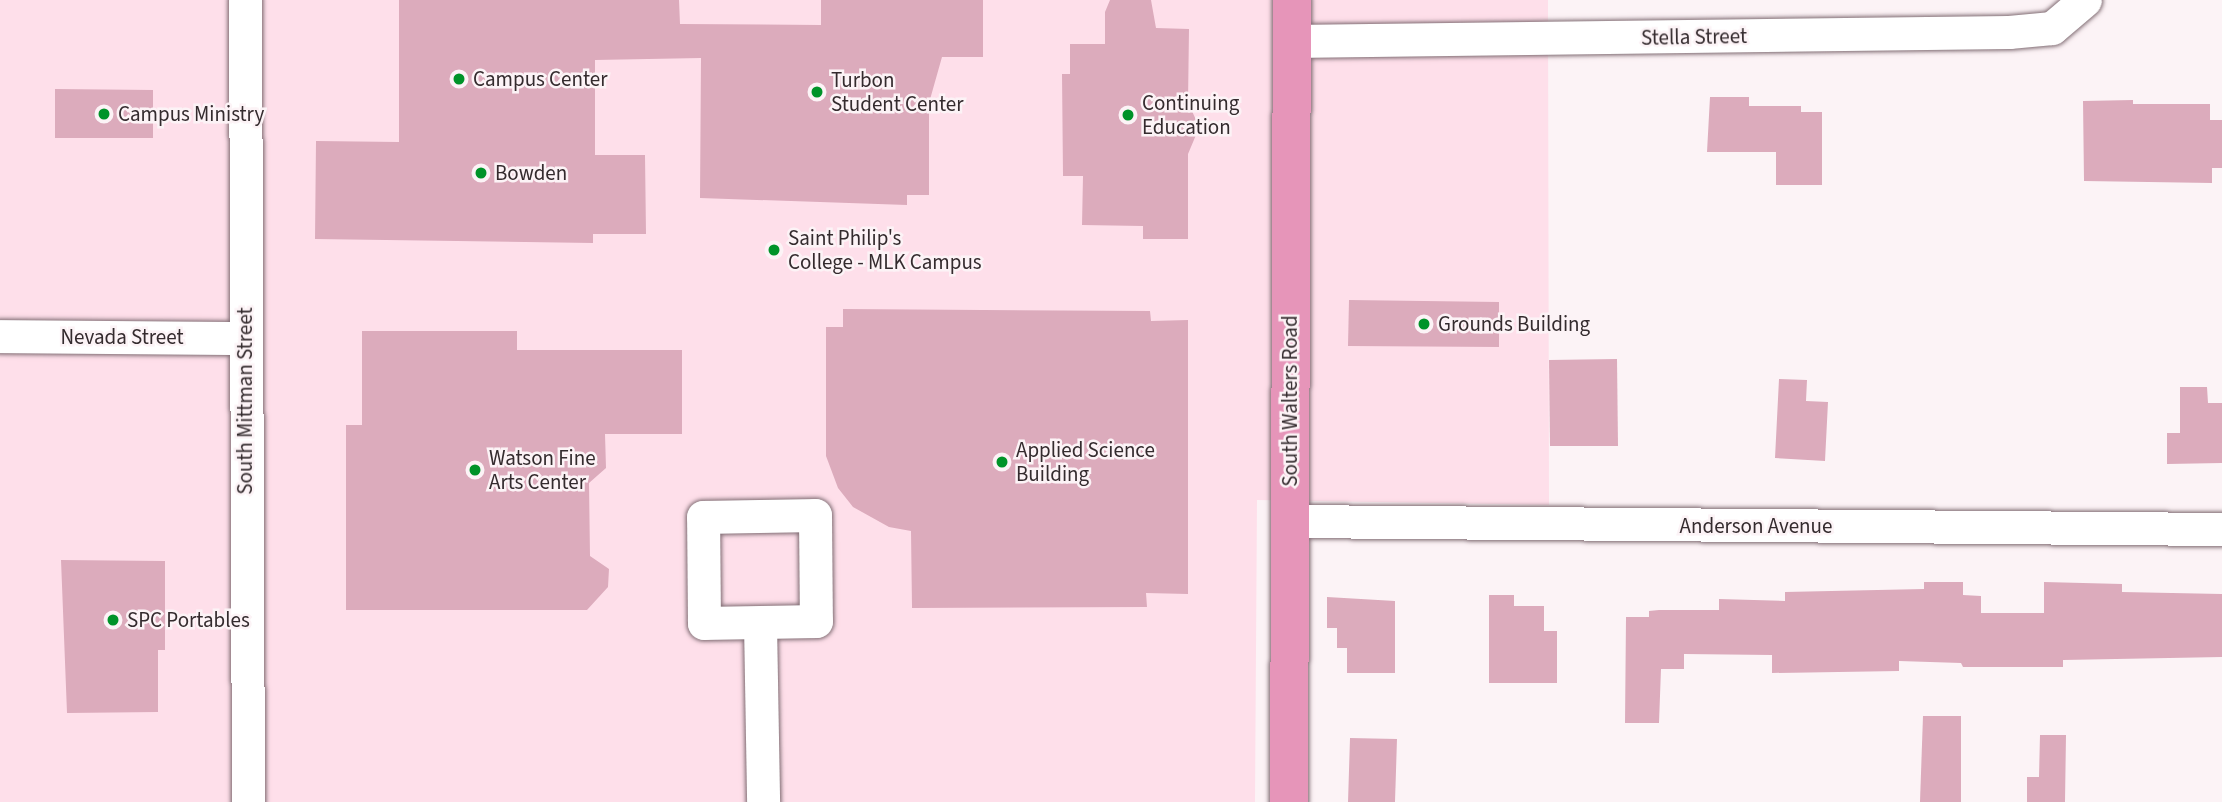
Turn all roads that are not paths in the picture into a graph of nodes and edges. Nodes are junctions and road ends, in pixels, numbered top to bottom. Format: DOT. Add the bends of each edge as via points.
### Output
graph roads {
  1 [pos="245,0"];
  2 [pos="1292,0"];
  3 [pos="2085,0"];
  4 [pos="1292,41"];
  5 [pos="0,336"];
  6 [pos="244,338"];
  7 [pos="1290,521"];
  8 [pos="2222,529"];
  9 [pos="760,622"];
  10 [pos="248,802"];
  11 [pos="763,802"];
  12 [pos="1289,802"];
  1 -- 6 [label="street, South Mittman Street"];
  2 -- 4 [label="main road, South Walters Road"];
  3 -- 4 [label="street, Stella Street" via="2052,28 2009,32"];
  4 -- 7 [label="main road, South Walters Road"];
  5 -- 6 [label="street, Nevada Street"];
  6 -- 10 [label="street, South Mittman Street"];
  7 -- 8 [label="street, Anderson Avenue"];
  7 -- 12 [label="main road, South Walters Road"];
  9 -- 9 [label="street" via="704,623 703,517 815,515 816,621"];
  9 -- 11 [label="street"];
}
